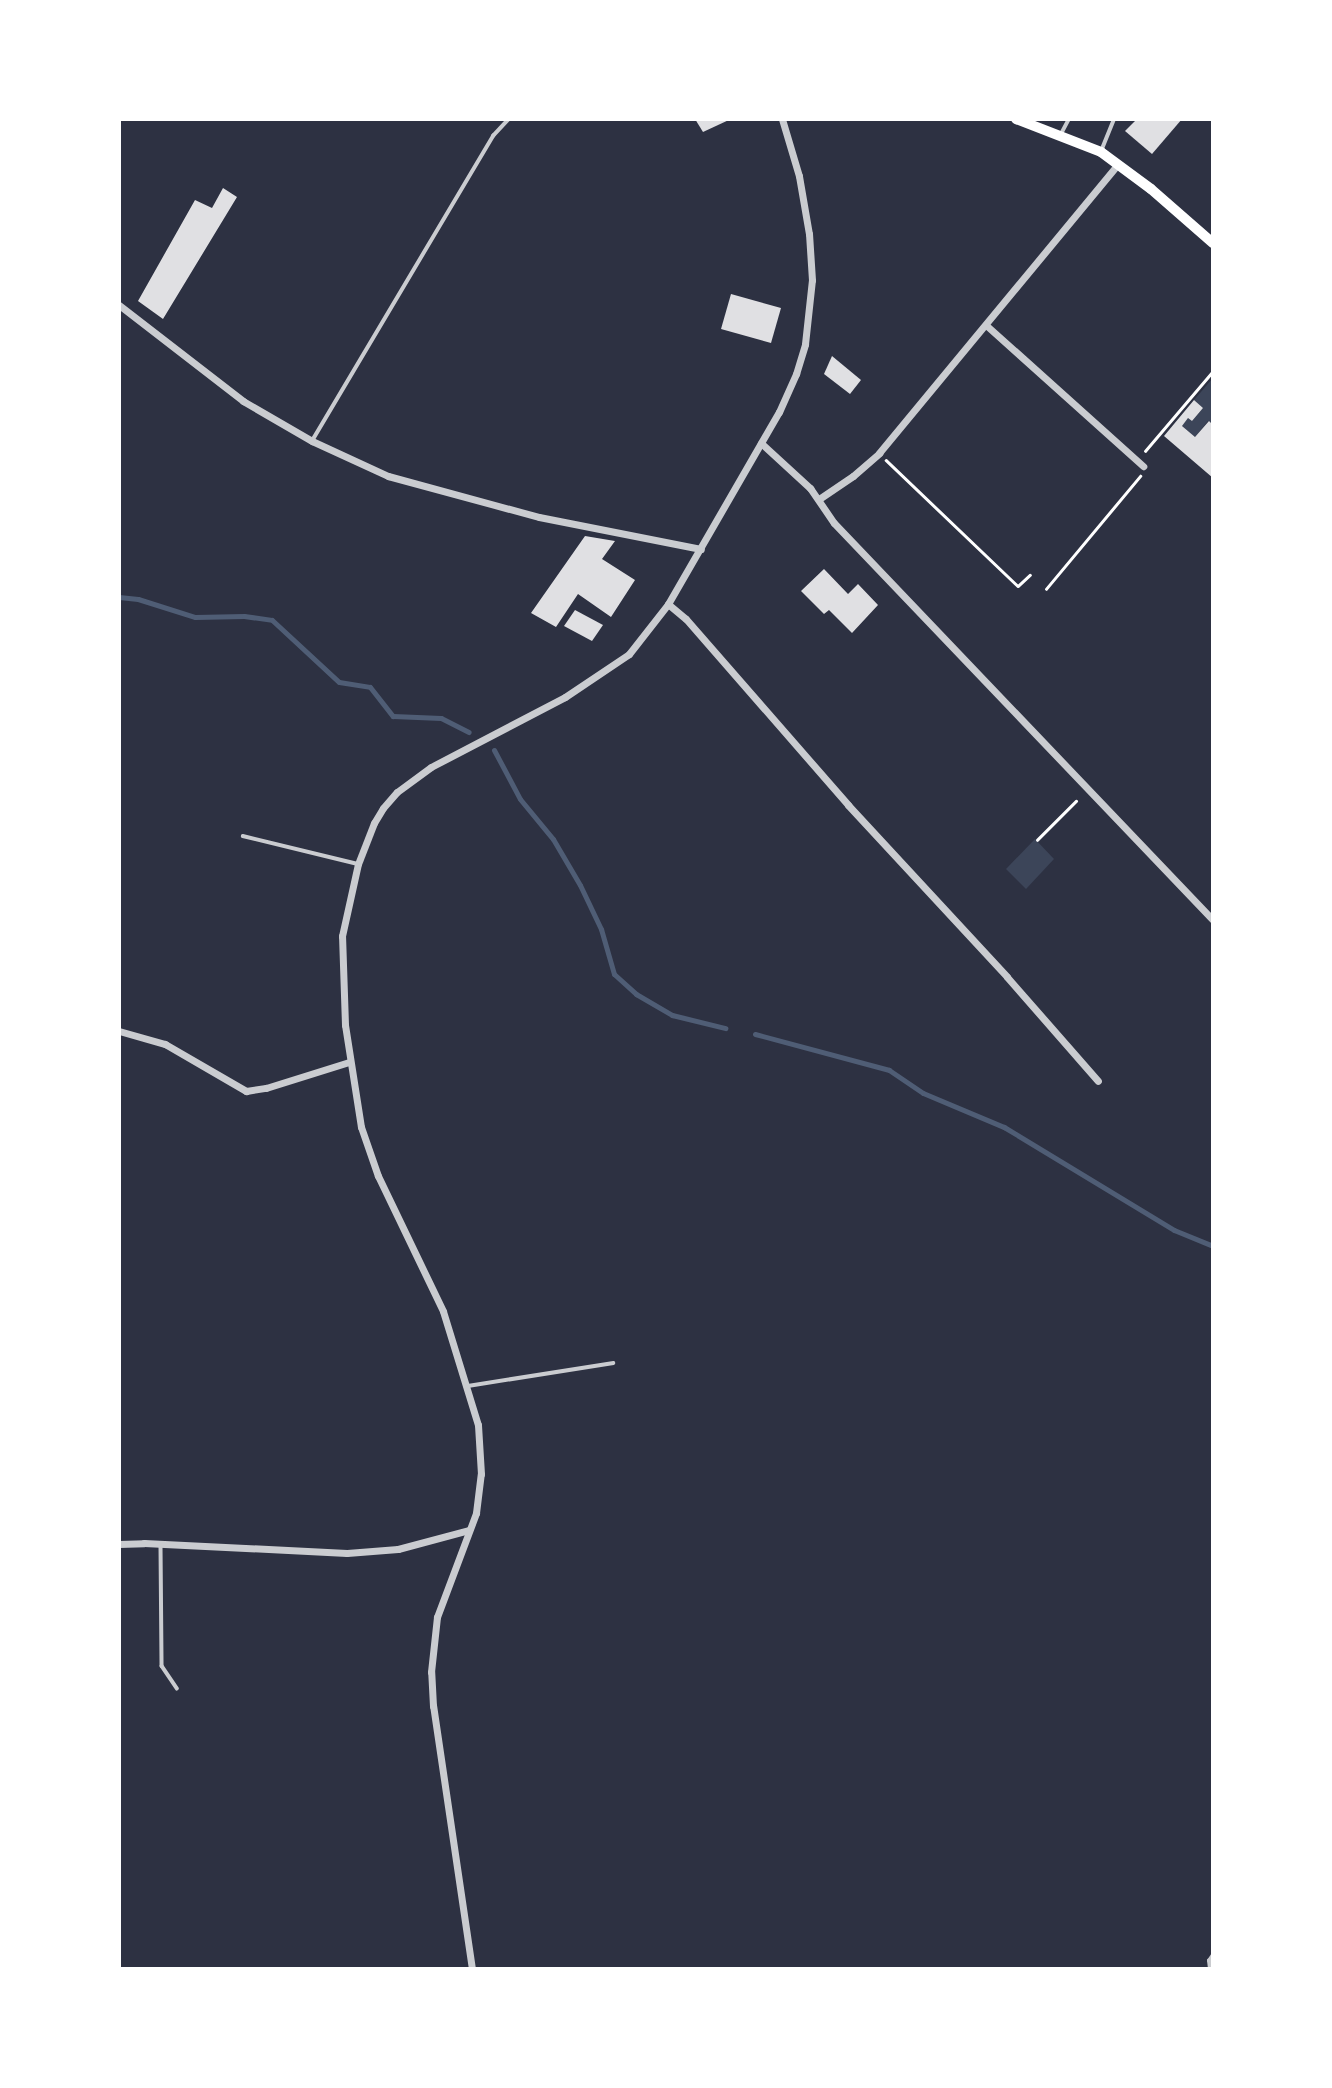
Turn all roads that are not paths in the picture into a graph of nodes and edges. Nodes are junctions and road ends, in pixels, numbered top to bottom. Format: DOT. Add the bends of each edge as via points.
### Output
graph roads {
  1 [pos="509,119"];
  2 [pos="782,119"];
  3 [pos="1016,119"];
  4 [pos="1069,119"];
  5 [pos="1114,119"];
  6 [pos="1061,134"];
  7 [pos="1101,152"];
  8 [pos="1118,164"];
  9 [pos="1213,243"];
  10 [pos="119,305"];
  11 [pos="987,326"];
  12 [pos="312,441"];
  13 [pos="761,443"];
  14 [pos="1139,463"];
  15 [pos="819,499"];
  16 [pos="701,549"];
  17 [pos="668,604"];
  18 [pos="243,836"];
  19 [pos="358,864"];
  20 [pos="1213,920"];
  21 [pos="119,1031"];
  22 [pos="349,1062"];
  23 [pos="1098,1081"];
  24 [pos="613,1363"];
  25 [pos="468,1385"];
  26 [pos="469,1530"];
  27 [pos="161,1544"];
  28 [pos="119,1545"];
  29 [pos="177,1688"];
  30 [pos="1213,1955"];
  31 [pos="472,1969"];
  32 [pos="1210,1969"];
  1 -- 12 [label="lane" via="493,136"];
  2 -- 13 [label="street" via="799,176 809,234 811,311 796,374"];
  3 -- 6 [label="main road"];
  4 -- 6 [label="lane"];
  5 -- 7 [label="lane"];
  6 -- 7 [label="main road"];
  7 -- 8 [label="main road"];
  8 -- 9 [label="main road"];
  8 -- 11 [label="street"];
  10 -- 12 [label="street" via="243,401"];
  11 -- 14 [label="street"];
  11 -- 15 [label="street" via="879,453"];
  12 -- 16 [label="street" via="388,476 445,493"];
  13 -- 15 [label="street"];
  13 -- 16 [label="street"];
  15 -- 20 [label="street" via="834,523"];
  16 -- 17 [label="street"];
  17 -- 19 [label="street" via="629,654 609,669 404,786 374,823"];
  17 -- 23 [label="street"];
  18 -- 19 [label="lane"];
  19 -- 22 [label="street" via="342,936"];
  21 -- 22 [label="street" via="165,1044 246,1091"];
  22 -- 25 [label="street" via="367,1147 402,1231 443,1311"];
  24 -- 25 [label="lane"];
  25 -- 26 [label="street" via="481,1460"];
  26 -- 27 [label="street" via="398,1549 347,1553"];
  26 -- 31 [label="street" via="437,1617 431,1672"];
  27 -- 28 [label="street"];
  27 -- 29 [label="lane" via="162,1667"];
  30 -- 32 [label="lane"];
}
